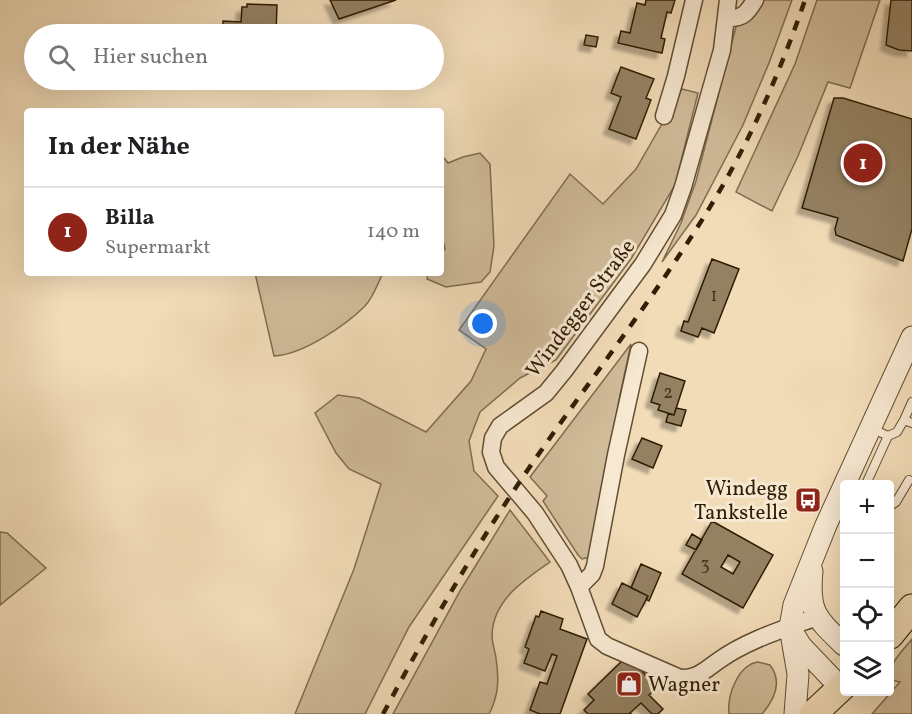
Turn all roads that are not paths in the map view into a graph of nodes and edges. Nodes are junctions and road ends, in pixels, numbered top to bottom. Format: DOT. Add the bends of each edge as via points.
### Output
graph roads {
  1 [pos="694,0"];
  2 [pos="728,0"];
  3 [pos="754,0"];
  4 [pos="727,18"];
  5 [pos="664,116"];
  6 [pos="912,337"];
  7 [pos="639,351"];
  8 [pos="912,402"];
  9 [pos="912,414"];
  10 [pos="908,422"];
  11 [pos="879,432"];
  12 [pos="867,480"];
  13 [pos="909,480"];
  14 [pos="894,503"];
  15 [pos="813,555"];
  16 [pos="579,587"];
  17 [pos="912,608"];
  18 [pos="817,616"];
  19 [pos="790,627"];
  20 [pos="894,630"];
  21 [pos="841,642"];
  22 [pos="840,683"];
  23 [pos="840,689"];
  24 [pos="795,714"];
  25 [pos="813,714"];
  1 -- 5 [label="street"];
  2 -- 4 [label="street, Windegger Straße"];
  3 -- 4 [label="street" via="742,17"];
  4 -- 16 [label="street, Windegger Straße" via="723,47 673,215 643,264 564,371 546,393 500,426 493,438 491,452 496,467 535,513"];
  6 -- 11 [label="street"];
  7 -- 16 [label="street" via="596,566"];
  8 -- 10 [label="lane"];
  9 -- 10 [label="lane"];
  10 -- 11 [label="lane" via="897,432"];
  11 -- 12 [label="lane"];
  11 -- 15 [label="street"];
  13 -- 14 [label="lane"];
  15 -- 18 [label="street" via="810,593"];
  15 -- 19 [label="street" via="794,604"];
  16 -- 19 [label="street, Windegger Straße" via="598,639 681,678 698,676 757,640"];
  17 -- 20 [label="main road"];
  18 -- 19 [label="street, Windegger Straße"];
  18 -- 21 [label="street"];
  19 -- 22 [label="street" via="801,646"];
  19 -- 24 [label="street" via="798,674"];
  23 -- 25 [label="main road"];
}
